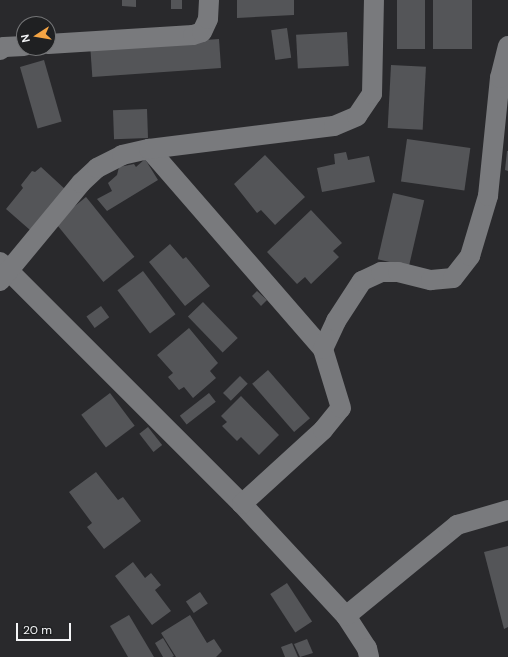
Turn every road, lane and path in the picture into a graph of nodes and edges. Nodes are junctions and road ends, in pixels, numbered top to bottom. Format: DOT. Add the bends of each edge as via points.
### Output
graph roads {
  1 [pos="209,0"];
  2 [pos="374,0"];
  3 [pos="56,44"];
  4 [pos="16,46"];
  5 [pos="508,46"];
  6 [pos="0,50"];
  7 [pos="149,149"];
  8 [pos="3,271"];
  9 [pos="323,349"];
  10 [pos="242,504"];
  11 [pos="508,510"];
  12 [pos="346,616"];
  13 [pos="369,657"];
  1 -- 3 [label="street" via="202,32 193,35"];
  2 -- 7 [label="street" via="372,94 357,116 334,126"];
  4 -- 6 [label="street" via="4,47"];
  5 -- 9 [label="street" via="500,78 488,196 470,256 454,278 431,280 398,272 381,272 362,281 336,321"];
  7 -- 8 [label="street" via="122,156 96,168"];
  7 -- 9 [label="street"];
  8 -- 10 [label="street"];
  9 -- 10 [label="street" via="341,408 323,430"];
  10 -- 12 [label="street"];
  11 -- 12 [label="street" via="457,525"];
  12 -- 13 [label="street" via="367,648"];
}
